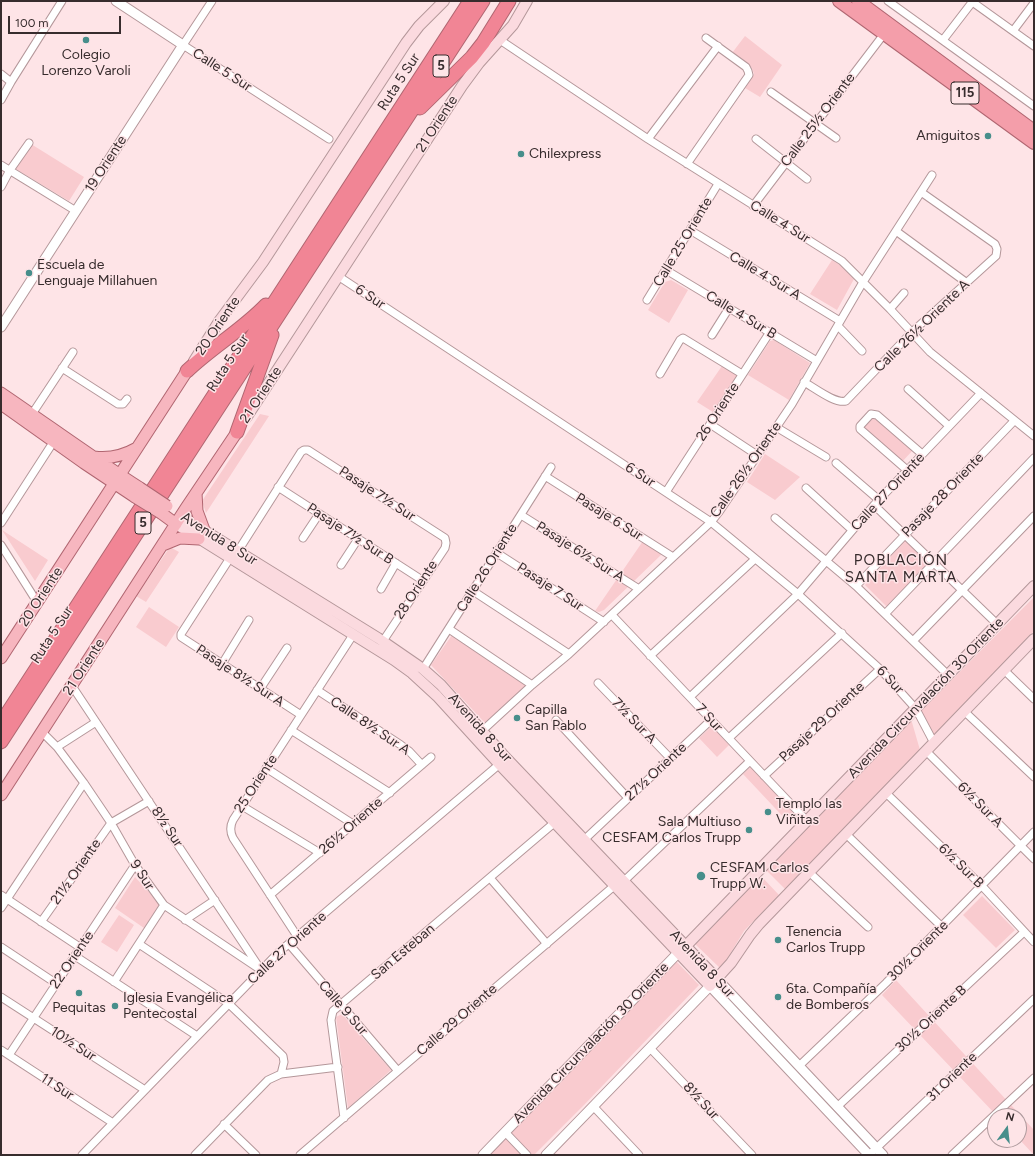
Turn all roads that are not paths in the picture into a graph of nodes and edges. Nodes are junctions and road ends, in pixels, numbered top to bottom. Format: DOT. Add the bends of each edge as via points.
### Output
graph roads {
  1 [pos="62,1"];
  2 [pos="116,1"];
  3 [pos="212,1"];
  4 [pos="444,1"];
  5 [pos="459,1"];
  6 [pos="470,1"];
  7 [pos="483,1"];
  8 [pos="510,1"];
  9 [pos="527,1"];
  10 [pos="839,1"];
  11 [pos="858,1"];
  12 [pos="888,1"];
  13 [pos="972,1"];
  14 [pos="1034,3"];
  15 [pos="1013,31"];
  16 [pos="884,34"];
  17 [pos="706,38"];
  18 [pos="500,40"];
  19 [pos="943,40"];
  20 [pos="183,45"];
  21 [pos="718,46"];
  22 [pos="1034,46"];
  23 [pos="1,74"];
  24 [pos="422,76"];
  25 [pos="11,82"];
  26 [pos="771,92"];
  27 [pos="1,100"];
  28 [pos="1034,106"];
  29 [pos="815,124"];
  30 [pos="398,131"];
  31 [pos="1034,131"];
  32 [pos="836,138"];
  33 [pos="329,139"];
  34 [pos="648,139"];
  35 [pos="756,139"];
  36 [pos="29,142"];
  37 [pos="1034,143"];
  38 [pos="786,162"];
  39 [pos="687,164"];
  40 [pos="1,165"];
  41 [pos="10,170"];
  42 [pos="932,175"];
  43 [pos="807,179"];
  44 [pos="718,184"];
  45 [pos="1,187"];
  46 [pos="921,192"];
  47 [pos="753,206"];
  48 [pos="76,211"];
  49 [pos="690,230"];
  50 [pos="896,231"];
  51 [pos="666,270"];
  52 [pos="338,276"];
  53 [pos="863,282"];
  54 [pos="967,283"];
  55 [pos="284,287"];
  56 [pos="904,293"];
  57 [pos="648,300"];
  58 [pos="286,304"];
  59 [pos="729,308"];
  60 [pos="890,308"];
  61 [pos="839,324"];
  62 [pos="1,327"];
  63 [pos="770,332"];
  64 [pos="912,332"];
  65 [pos="712,335"];
  66 [pos="862,351"];
  67 [pos="73,352"];
  68 [pos="817,361"];
  69 [pos="62,368"];
  70 [pos="187,371"];
  71 [pos="660,374"];
  72 [pos="742,374"];
  73 [pos="804,382"];
  74 [pos="908,389"];
  75 [pos="1,393"];
  76 [pos="980,393"];
  77 [pos="127,399"];
  78 [pos="1,404"];
  79 [pos="32,414"];
  80 [pos="1014,421"];
  81 [pos="710,424"];
  82 [pos="949,426"];
  83 [pos="776,427"];
  84 [pos="236,432"];
  85 [pos="1034,436"];
  86 [pos="54,440"];
  87 [pos="137,448"];
  88 [pos="922,454"];
  89 [pos="758,455"];
  90 [pos="91,457"];
  91 [pos="826,457"];
  92 [pos="1034,458"];
  93 [pos="836,463"];
  94 [pos="551,467"];
  95 [pos="907,470"];
  96 [pos="546,476"];
  97 [pos="117,479"];
  98 [pos="278,487"];
  99 [pos="806,488"];
  100 [pos="666,492"];
  101 [pos="196,493"];
  102 [pos="876,502"];
  103 [pos="319,514"];
  104 [pos="521,515"];
  105 [pos="1034,516"];
  106 [pos="775,518"];
  107 [pos="179,520"];
  108 [pos="711,522"];
  109 [pos="1,523"];
  110 [pos="852,530"];
  111 [pos="202,534"];
  112 [pos="905,535"];
  113 [pos="303,538"];
  114 [pos="445,538"];
  115 [pos="358,539"];
  116 [pos="1,545"];
  117 [pos="162,545"];
  118 [pos="238,550"];
  119 [pos="497,553"];
  120 [pos="673,557"];
  121 [pos="230,558"];
  122 [pos="755,559"];
  123 [pos="827,560"];
  124 [pos="396,563"];
  125 [pos="934,563"];
  126 [pos="341,565"];
  127 [pos="422,580"];
  128 [pos="856,586"];
  129 [pos="1034,586"];
  130 [pos="381,589"];
  131 [pos="639,589"];
  132 [pos="962,590"];
  133 [pos="473,591"];
  134 [pos="798,594"];
  135 [pos="38,602"];
  136 [pos="885,614"];
  137 [pos="612,615"];
  138 [pos="249,620"];
  139 [pos="604,622"];
  140 [pos="997,624"];
  141 [pos="448,629"];
  142 [pos="842,633"];
  143 [pos="353,634"];
  144 [pos="1034,639"];
  145 [pos="383,641"];
  146 [pos="913,641"];
  147 [pos="287,648"];
  148 [pos="569,654"];
  149 [pos="650,656"];
  150 [pos="1,658"];
  151 [pos="222,664"];
  152 [pos="423,669"];
  153 [pos="880,669"];
  154 [pos="1004,670"];
  155 [pos="948,675"];
  156 [pos="598,683"];
  157 [pos="532,685"];
  158 [pos="72,686"];
  159 [pos="260,689"];
  160 [pos="317,690"];
  161 [pos="690,697"];
  162 [pos="1034,698"];
  163 [pos="916,709"];
  164 [pos="964,711"];
  165 [pos="301,715"];
  166 [pos="556,720"];
  167 [pos="711,720"];
  168 [pos="96,722"];
  169 [pos="1,723"];
  170 [pos="291,730"];
  171 [pos="482,731"];
  172 [pos="42,732"];
  173 [pos="728,738"];
  174 [pos="1,742"];
  175 [pos="934,743"];
  176 [pos="57,747"];
  177 [pos="926,751"];
  178 [pos="431,757"];
  179 [pos="670,758"];
  180 [pos="503,761"];
  181 [pos="750,761"];
  182 [pos="422,765"];
  183 [pos="266,768"];
  184 [pos="764,776"];
  185 [pos="1034,777"];
  186 [pos="84,783"];
  187 [pos="390,793"];
  188 [pos="886,793"];
  189 [pos="1,795"];
  190 [pos="628,798"];
  191 [pos="149,801"];
  192 [pos="242,806"];
  193 [pos="807,821"];
  194 [pos="111,823"];
  195 [pos="554,823"];
  196 [pos="353,824"];
  197 [pos="1034,832"];
  198 [pos="846,834"];
  199 [pos="584,840"];
  200 [pos="1021,846"];
  201 [pos="320,853"];
  202 [pos="1034,859"];
  203 [pos="135,865"];
  204 [pos="809,872"];
  205 [pos="490,878"];
  206 [pos="624,881"];
  207 [pos="614,886"];
  208 [pos="982,886"];
  209 [pos="270,895"];
  210 [pos="4,897"];
  211 [pos="215,900"];
  212 [pos="164,905"];
  213 [pos="1,908"];
  214 [pos="185,920"];
  215 [pos="41,922"];
  216 [pos="868,927"];
  217 [pos="942,927"];
  218 [pos="1024,932"];
  219 [pos="297,936"];
  220 [pos="1034,942"];
  221 [pos="139,944"];
  222 [pos="288,944"];
  223 [pos="547,944"];
  224 [pos="686,946"];
  225 [pos="1,947"];
  226 [pos="81,948"];
  227 [pos="677,954"];
  228 [pos="75,956"];
  229 [pos="261,970"];
  230 [pos="114,982"];
  231 [pos="713,983"];
  232 [pos="56,984"];
  233 [pos="1,997"];
  234 [pos="1034,999"];
  235 [pos="228,1003"];
  236 [pos="340,1005"];
  237 [pos="34,1018"];
  238 [pos="197,1036"];
  239 [pos="650,1048"];
  240 [pos="1,1050"];
  241 [pos="9,1055"];
  242 [pos="799,1066"];
  243 [pos="338,1067"];
  244 [pos="398,1071"];
  245 [pos="281,1074"];
  246 [pos="1034,1078"];
  247 [pos="145,1090"];
  248 [pos="593,1106"];
  249 [pos="837,1107"];
  250 [pos="344,1118"];
  251 [pos="113,1123"];
  252 [pos="224,1124"];
  253 [pos="505,1132"];
  254 [pos="880,1152"];
  255 [pos="82,1155"];
  256 [pos="194,1155"];
  257 [pos="256,1155"];
  258 [pos="300,1155"];
  259 [pos="483,1155"];
  260 [pos="527,1155"];
  261 [pos="546,1155"];
  262 [pos="639,1155"];
  263 [pos="752,1155"];
  264 [pos="869,1155"];
  265 [pos="952,1155"];
  1 -- 25 [label="street"];
  2 -- 20 [label="street, Calle 5 Sur"];
  3 -- 20 [label="street, 19 Oriente"];
  4 -- 70 [label="main road, 20 Oriente" via="406,42 263,262 220,320"];
  5 -- 24 [label="highway" via="436,43"];
  6 -- 24 [label="highway, Ruta 5 Sur / 5"];
  7 -- 30 [label="highway, Ruta 5 Sur / 5"];
  8 -- 30 [label="highway" via="466,64"];
  9 -- 18 [label="main road, 21 Oriente" via="517,19"];
  10 -- 16 [label="highway, 115"];
  11 -- 31 [label="highway, 115"];
  12 -- 19 [label="street"];
  13 -- 15 [label="street"];
  13 -- 19 [label="street"];
  14 -- 15 [label="street"];
  15 -- 22 [label="street"];
  16 -- 29 [label="street, Calle 25½ Oriente"];
  16 -- 37 [label="highway, 115"];
  17 -- 21 [label="street"];
  18 -- 34 [label="street, Calle 4 Sur"];
  18 -- 52 [label="main road, 21 Oriente" via="462,86"];
  19 -- 28 [label="street"];
  20 -- 33 [label="street, Calle 5 Sur"];
  20 -- 48 [label="street, 19 Oriente"];
  21 -- 34 [label="street"];
  21 -- 39 [label="street" via="746,67 749,73"];
  23 -- 25 [label="street"];
  24 -- 55 [label="highway, Ruta 5 Sur / 5"];
  25 -- 27 [label="street"];
  26 -- 29 [label="street"];
  29 -- 32 [label="street"];
  29 -- 38 [label="street, Calle 25½ Oriente"];
  30 -- 58 [label="highway, Ruta 5 Sur / 5"];
  34 -- 39 [label="street, Calle 4 Sur"];
  35 -- 38 [label="street"];
  36 -- 41 [label="street"];
  38 -- 43 [label="street"];
  38 -- 47 [label="street, Calle 25½ Oriente"];
  39 -- 44 [label="street, Calle 4 Sur"];
  40 -- 41 [label="street"];
  41 -- 45 [label="street"];
  41 -- 48 [label="street"];
  42 -- 46 [label="street, Calle 26½ Oriente"];
  44 -- 47 [label="street, Calle 4 Sur"];
  44 -- 49 [label="street, Calle 25 Oriente"];
  46 -- 50 [label="street, Calle 26½ Oriente"];
  46 -- 54 [label="street, Calle 26½ Oriente A" via="996,246 994,258"];
  47 -- 53 [label="street, Calle 4 Sur" via="836,257"];
  48 -- 62 [label="street, 19 Oriente"];
  49 -- 51 [label="street, Calle 25 Oriente"];
  49 -- 61 [label="street, Calle 4 Sur A"];
  50 -- 53 [label="street, Calle 26½ Oriente"];
  50 -- 54 [label="street"];
  51 -- 57 [label="street, Calle 25 Oriente"];
  51 -- 59 [label="street, Calle 4 Sur B"];
  52 -- 84 [label="main road, 21 Oriente"];
  52 -- 100 [label="street, 6 Sur"];
  53 -- 60 [label="street, Calle 4 Sur"];
  53 -- 61 [label="street, Calle 26½ Oriente"];
  54 -- 64 [label="street, Calle 26½ Oriente A"];
  55 -- 70 [label="highway" via="245,325 205,354"];
  55 -- 169 [label="highway, Ruta 5 Sur / 5"];
  56 -- 60 [label="street"];
  58 -- 84 [label="highway"];
  58 -- 174 [label="highway, Ruta 5 Sur / 5"];
  59 -- 63 [label="street, Calle 4 Sur B"];
  59 -- 65 [label="street"];
  60 -- 64 [label="street, Calle 4 Sur"];
  61 -- 66 [label="street, Calle 4 Sur A"];
  61 -- 68 [label="street, Calle 26½ Oriente"];
  63 -- 68 [label="street, Calle 4 Sur B"];
  63 -- 72 [label="street, 26 Oriente"];
  64 -- 73 [label="street, Calle 26½ Oriente A" via="846,401 833,399"];
  64 -- 76 [label="street, Calle 4 Sur" via="930,352"];
  67 -- 69 [label="street"];
  68 -- 73 [label="street, Calle 26½ Oriente"];
  69 -- 77 [label="street" via="118,404 123,404"];
  69 -- 79 [label="street"];
  70 -- 87 [label="main road, 20 Oriente"];
  71 -- 72 [label="street" via="680,340 684,338"];
  72 -- 81 [label="street, 26 Oriente"];
  73 -- 83 [label="street, Calle 26½ Oriente"];
  74 -- 82 [label="street"];
  75 -- 79 [label="main road, Avenida 8 Sur"];
  76 -- 80 [label="street, Calle 4 Sur"];
  76 -- 82 [label="street, Calle 27 Oriente"];
  78 -- 86 [label="main road, Avenida 8 Sur"];
  79 -- 90 [label="main road, Avenida 8 Sur"];
  80 -- 85 [label="street, Calle 4 Sur"];
  80 -- 112 [label="street, Pasaje 28 Oriente"];
  81 -- 89 [label="street"];
  81 -- 100 [label="street, 26 Oriente"];
  82 -- 88 [label="street, Calle 27 Oriente"];
  83 -- 89 [label="street, Calle 26½ Oriente"];
  83 -- 91 [label="street"];
  84 -- 101 [label="main road, 21 Oriente"];
  86 -- 97 [label="main road, Avenida 8 Sur" via="84,462"];
  86 -- 109 [label="street"];
  87 -- 90 [label="main road" via="119,456"];
  87 -- 97 [label="main road, 20 Oriente"];
  88 -- 95 [label="street, Calle 27 Oriente"];
  88 -- 95 [label="street" via="877,415 870,414 859,428"];
  89 -- 108 [label="street, Calle 26½ Oriente"];
  90 -- 97 [label="main road, Avenida 8 Sur"];
  92 -- 125 [label="street"];
  93 -- 102 [label="street"];
  94 -- 96 [label="street, Calle 26 Oriente"];
  95 -- 102 [label="street, Calle 27 Oriente"];
  96 -- 104 [label="street, Calle 26 Oriente"];
  96 -- 120 [label="street, Pasaje 6 Sur"];
  97 -- 107 [label="main road, Avenida 8 Sur, bridge"];
  97 -- 135 [label="main road, 20 Oriente"];
  98 -- 103 [label="street, Pasaje 7½ Sur B"];
  98 -- 114 [label="street, Pasaje 7½ Sur" via="301,452 308,450"];
  98 -- 118 [label="street"];
  99 -- 110 [label="street"];
  100 -- 108 [label="street, 6 Sur"];
  101 -- 107 [label="main road, 21 Oriente"];
  101 -- 111 [label="main road"];
  102 -- 110 [label="street, Calle 27 Oriente"];
  102 -- 112 [label="street"];
  103 -- 113 [label="street"];
  103 -- 115 [label="street, Pasaje 7½ Sur B"];
  104 -- 119 [label="street, Calle 26 Oriente"];
  104 -- 131 [label="street, Pasaje 6½ Sur A"];
  105 -- 132 [label="street"];
  106 -- 123 [label="street"];
  107 -- 111 [label="main road, Avenida 8 Sur"];
  107 -- 117 [label="main road, 21 Oriente"];
  108 -- 120 [label="street, Calle 26½ Oriente"];
  108 -- 122 [label="street, 6 Sur"];
  110 -- 123 [label="street, Calle 27 Oriente"];
  111 -- 117 [label="main road"];
  111 -- 118 [label="main road, Avenida 8 Sur"];
  111 -- 121 [label="main road, Avenida 8 Sur"];
  112 -- 125 [label="street"];
  112 -- 128 [label="street, Pasaje 28 Oriente"];
  114 -- 127 [label="street, 28 Oriente" via="445,548"];
  115 -- 124 [label="street, Pasaje 7½ Sur B"];
  115 -- 126 [label="street"];
  116 -- 135 [label="street"];
  117 -- 158 [label="main road, 21 Oriente"];
  118 -- 145 [label="main road, Avenida 8 Sur"];
  119 -- 133 [label="street, Calle 26 Oriente"];
  119 -- 139 [label="street, Pasaje 7 Sur"];
  120 -- 131 [label="street, Calle 26½ Oriente"];
  121 -- 143 [label="main road, Avenida 8 Sur"];
  121 -- 151 [label="street, Pasaje 8½ Sur A" via="180,636"];
  122 -- 134 [label="street, 6 Sur"];
  122 -- 149 [label="street"];
  123 -- 128 [label="street"];
  123 -- 134 [label="street, Calle 27 Oriente"];
  124 -- 127 [label="street, Pasaje 7½ Sur B"];
  124 -- 130 [label="street"];
  125 -- 132 [label="street"];
  125 -- 136 [label="street"];
  127 -- 145 [label="street, 28 Oriente"];
  128 -- 136 [label="street"];
  129 -- 140 [label="main road, Avenida Circunvalación 30 Oriente"];
  131 -- 137 [label="street, Calle 26½ Oriente"];
  132 -- 140 [label="street"];
  132 -- 146 [label="street"];
  133 -- 141 [label="street, Calle 26 Oriente"];
  133 -- 148 [label="street"];
  134 -- 142 [label="street, 6 Sur"];
  134 -- 161 [label="street, Calle 27 Oriente"];
  135 -- 150 [label="main road, 20 Oriente"];
  136 -- 146 [label="street"];
  137 -- 139 [label="street, Calle 26½ Oriente"];
  137 -- 149 [label="street, 7 Sur"];
  138 -- 151 [label="street"];
  139 -- 148 [label="street, Calle 26½ Oriente"];
  140 -- 155 [label="main road, Avenida Circunvalación 30 Oriente"];
  141 -- 152 [label="street, Calle 26 Oriente"];
  141 -- 157 [label="street"];
  142 -- 153 [label="street, 6 Sur"];
  142 -- 173 [label="street"];
  143 -- 160 [label="street, 25 Oriente"];
  143 -- 180 [label="main road, Avenida 8 Sur" via="404,667"];
  144 -- 154 [label="main road"];
  145 -- 152 [label="main road, Avenida 8 Sur"];
  146 -- 155 [label="street"];
  147 -- 159 [label="street"];
  148 -- 157 [label="street, Calle 26½ Oriente"];
  149 -- 161 [label="street, 7 Sur"];
  151 -- 159 [label="street, Pasaje 8½ Sur A"];
  152 -- 171 [label="main road, Avenida 8 Sur" via="441,685"];
  153 -- 163 [label="street, 6 Sur"];
  153 -- 184 [label="street, Pasaje 29 Oriente"];
  154 -- 162 [label="street"];
  154 -- 164 [label="main road"];
  155 -- 163 [label="main road, Avenida Circunvalación 30 Oriente"];
  156 -- 179 [label="street, 7½ Sur A"];
  157 -- 171 [label="street, Calle 26½ Oriente"];
  158 -- 168 [label="street, 8½ Sur"];
  158 -- 172 [label="main road, 21 Oriente"];
  159 -- 165 [label="street, Pasaje 8½ Sur A"];
  160 -- 165 [label="street, 25 Oriente"];
  160 -- 182 [label="street, Calle 8½ Sur A" via="401,745"];
  161 -- 167 [label="street, 7 Sur"];
  163 -- 175 [label="street"];
  163 -- 193 [label="main road, Avenida Circunvalación 30 Oriente"];
  164 -- 175 [label="main road"];
  164 -- 185 [label="street"];
  165 -- 170 [label="street, 25 Oriente"];
  166 -- 190 [label="street"];
  167 -- 173 [label="street, 7 Sur"];
  167 -- 179 [label="street, 27½ Oriente"];
  168 -- 176 [label="street"];
  168 -- 191 [label="street, 8½ Sur"];
  170 -- 183 [label="street, 25 Oriente"];
  170 -- 187 [label="street"];
  171 -- 180 [label="main road, Avenida 8 Sur"];
  172 -- 176 [label="street, 9 Sur"];
  172 -- 189 [label="main road, 21 Oriente"];
  173 -- 181 [label="street, 7 Sur"];
  175 -- 177 [label="main road"];
  176 -- 186 [label="street, 9 Sur"];
  177 -- 188 [label="main road"];
  177 -- 200 [label="street, 6½ Sur A"];
  178 -- 182 [label="street, 26½ Oriente"];
  179 -- 190 [label="street, 27½ Oriente"];
  180 -- 195 [label="main road, Avenida 8 Sur"];
  180 -- 199 [label="main road, Avenida 8 Sur"];
  180 -- 219 [label="street, Calle 27 Oriente"];
  181 -- 184 [label="street, 7 Sur"];
  181 -- 206 [label="street"];
  182 -- 187 [label="street, 26½ Oriente"];
  183 -- 192 [label="street, 25 Oriente"];
  183 -- 196 [label="street"];
  184 -- 193 [label="street, 7 Sur"];
  186 -- 194 [label="street, 9 Sur"];
  186 -- 210 [label="street"];
  187 -- 196 [label="street, 26½ Oriente"];
  188 -- 198 [label="main road"];
  188 -- 208 [label="street, 6½ Sur B"];
  190 -- 199 [label="street, 27½ Oriente"];
  191 -- 194 [label="street"];
  191 -- 211 [label="street, 8½ Sur"];
  192 -- 201 [label="street"];
  192 -- 209 [label="street, 25 Oriente" via="231,823 231,835"];
  193 -- 224 [label="main road, Avenida Circunvalación 30 Oriente"];
  194 -- 203 [label="street, 9 Sur"];
  194 -- 215 [label="street, 21½ Oriente"];
  195 -- 205 [label="street, San Esteban"];
  195 -- 207 [label="main road, Avenida 8 Sur"];
  196 -- 201 [label="street, 26½ Oriente"];
  197 -- 200 [label="street, 30½ Oriente"];
  198 -- 204 [label="main road"];
  198 -- 217 [label="street"];
  199 -- 206 [label="main road, Avenida 8 Sur"];
  200 -- 202 [label="street, 6½ Sur A"];
  200 -- 208 [label="street, 30½ Oriente"];
  201 -- 209 [label="street, 26½ Oriente"];
  203 -- 212 [label="street, 9 Sur"];
  203 -- 226 [label="street, 22 Oriente"];
  204 -- 216 [label="street"];
  204 -- 231 [label="main road" via="754,930"];
  205 -- 223 [label="street"];
  205 -- 236 [label="street, San Esteban"];
  206 -- 224 [label="main road, Avenida 8 Sur"];
  207 -- 223 [label="street, Calle 29 Oriente"];
  207 -- 227 [label="main road, Avenida 8 Sur"];
  208 -- 217 [label="street, 30½ Oriente"];
  208 -- 218 [label="street, 6½ Sur B"];
  209 -- 219 [label="street, 25 Oriente"];
  210 -- 213 [label="street"];
  210 -- 215 [label="street"];
  211 -- 214 [label="street"];
  211 -- 229 [label="street, 8½ Sur"];
  212 -- 214 [label="street, 9 Sur"];
  212 -- 221 [label="street"];
  214 -- 229 [label="street, 9 Sur"];
  215 -- 226 [label="street"];
  217 -- 242 [label="street, 30½ Oriente"];
  218 -- 220 [label="street, 6½ Sur B"];
  218 -- 249 [label="street, 30½ Oriente B"];
  219 -- 222 [label="street, Calle 27 Oriente"];
  221 -- 230 [label="street"];
  221 -- 235 [label="street"];
  222 -- 229 [label="street, Calle 27 Oriente"];
  222 -- 236 [label="street, Calle 9 Sur"];
  223 -- 244 [label="street, Calle 29 Oriente"];
  224 -- 227 [label="main road, Avenida Circunvalación 30 Oriente"];
  224 -- 231 [label="main road, Avenida 8 Sur"];
  225 -- 232 [label="street"];
  226 -- 228 [label="street, 22 Oriente"];
  227 -- 231 [label="main road, Avenida 8 Sur"];
  227 -- 253 [label="street, Avenida Circunvalación 30 Oriente"];
  228 -- 230 [label="street"];
  228 -- 232 [label="street, 22 Oriente"];
  229 -- 235 [label="street, Calle 27 Oriente"];
  230 -- 238 [label="street"];
  231 -- 239 [label="street"];
  231 -- 242 [label="street, Avenida 8 Sur"];
  231 -- 264 [label="street, Avenida 8 Sur"];
  232 -- 237 [label="street, 22 Oriente"];
  233 -- 237 [label="street, 10½ Sur"];
  234 -- 254 [label="street, 31 Oriente"];
  235 -- 238 [label="street, Calle 27 Oriente"];
  235 -- 245 [label="street" via="283,1056"];
  236 -- 243 [label="street, San Esteban" via="333,1011 331,1020"];
  236 -- 244 [label="street, Calle 9 Sur"];
  237 -- 241 [label="street, 22 Oriente"];
  237 -- 247 [label="street, 10½ Sur"];
  238 -- 247 [label="street, Calle 27 Oriente"];
  239 -- 248 [label="street"];
  239 -- 263 [label="street, 8½ Sur"];
  240 -- 241 [label="street, 11 Sur"];
  241 -- 251 [label="street, 11 Sur"];
  242 -- 249 [label="street, Avenida 8 Sur"];
  243 -- 245 [label="street"];
  243 -- 250 [label="street, San Esteban"];
  244 -- 250 [label="street, Calle 29 Oriente"];
  245 -- 252 [label="street" via="268,1080"];
  246 -- 265 [label="street"];
  247 -- 251 [label="street, Calle 27 Oriente"];
  248 -- 261 [label="street"];
  248 -- 262 [label="street"];
  249 -- 254 [label="street, Avenida 8 Sur"];
  250 -- 258 [label="street, Calle 29 Oriente"];
  251 -- 255 [label="street, Calle 27 Oriente"];
  252 -- 256 [label="street"];
  252 -- 257 [label="street"];
  253 -- 259 [label="street, Avenida Circunvalación 30 Oriente"];
  253 -- 260 [label="street"];
  254 -- 264 [label="street, 31 Oriente"];
}
